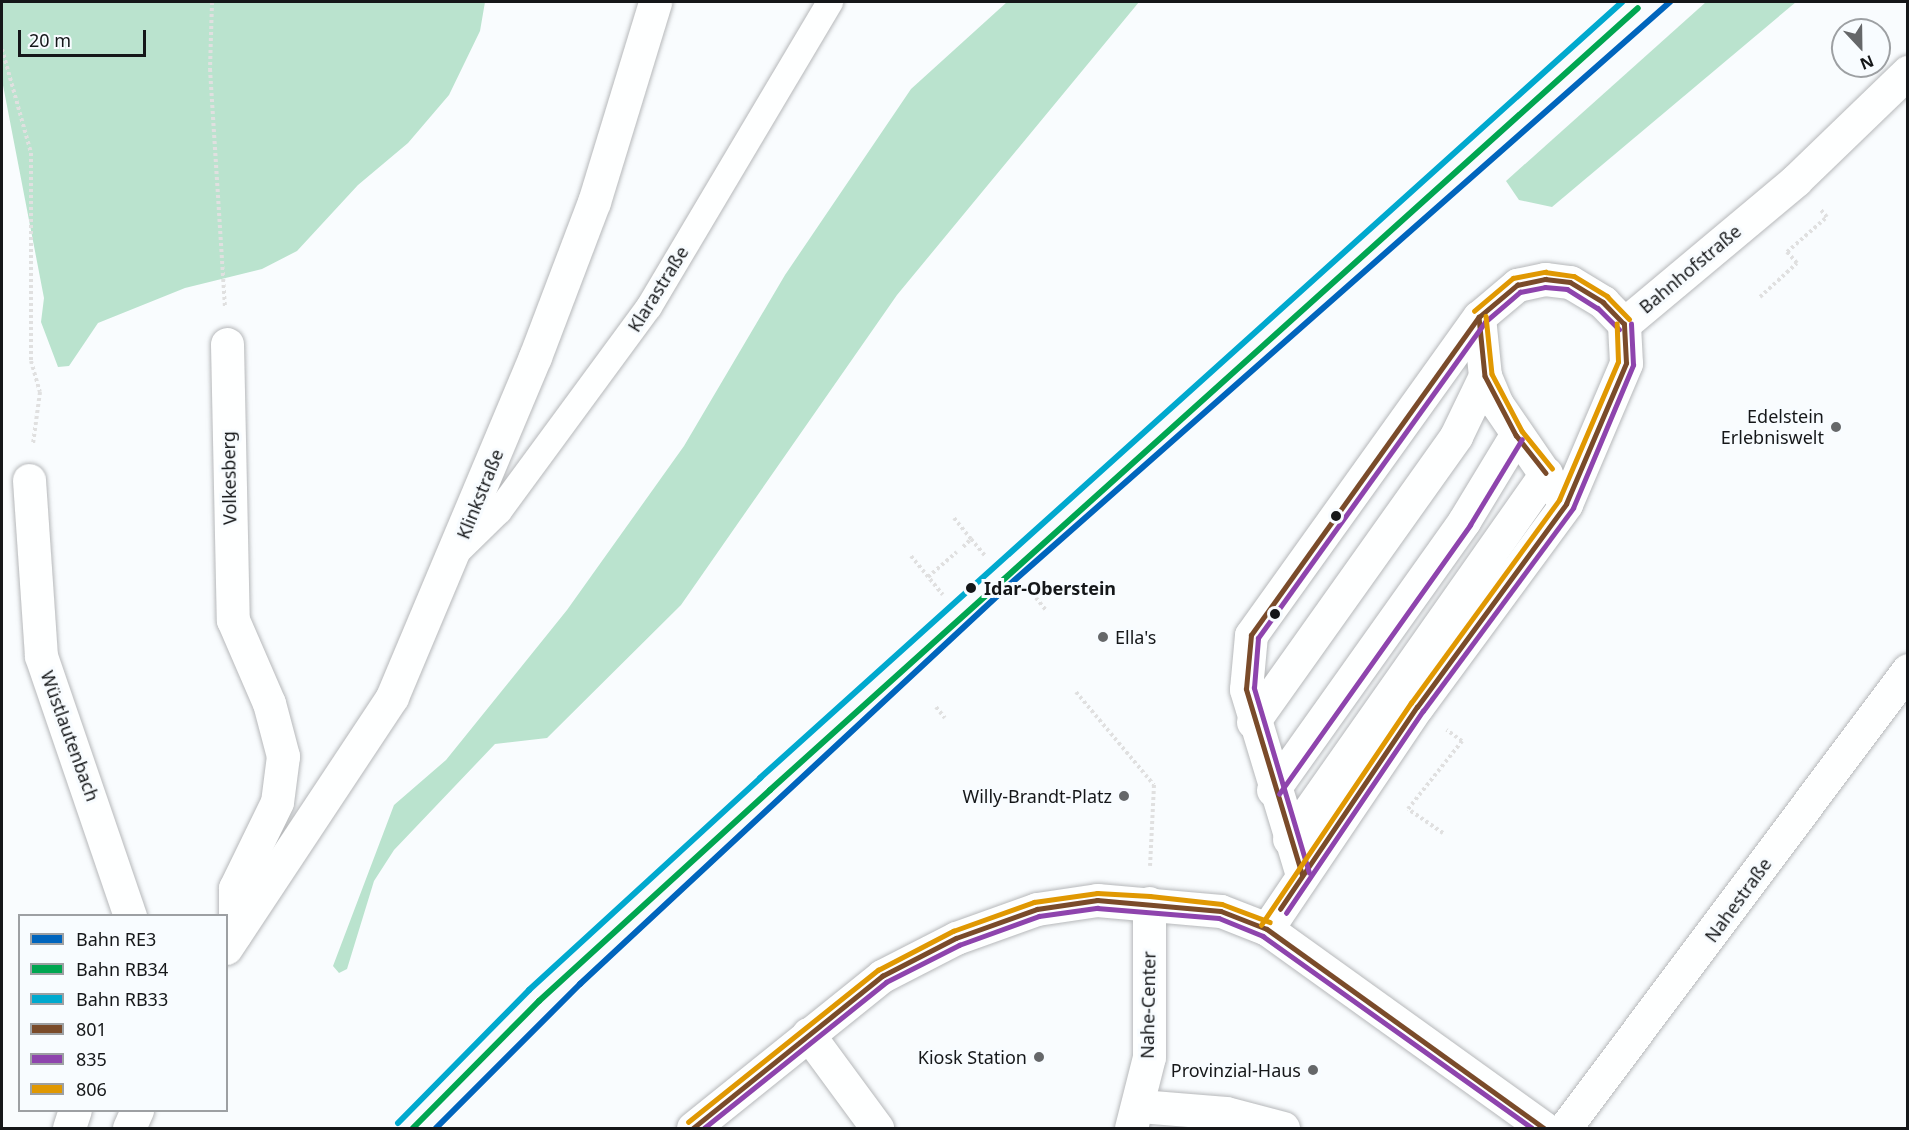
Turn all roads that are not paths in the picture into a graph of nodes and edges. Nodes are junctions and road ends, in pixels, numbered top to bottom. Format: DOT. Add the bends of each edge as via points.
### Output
graph roads {
  1 [pos="655,2"];
  2 [pos="830,2"];
  3 [pos="1908,72"];
  4 [pos="1479,317"];
  5 [pos="1624,324"];
  6 [pos="227,344"];
  7 [pos="1485,376"];
  8 [pos="1516,435"];
  9 [pos="1546,474"];
  10 [pos="29,480"];
  11 [pos="1566,504"];
  12 [pos="456,553"];
  13 [pos="1908,670"];
  14 [pos="1253,722"];
  15 [pos="1273,790"];
  16 [pos="1289,839"];
  17 [pos="1302,874"];
  18 [pos="1149,903"];
  19 [pos="130,914"];
  20 [pos="1267,929"];
  21 [pos="231,941"];
  22 [pos="808,1034"];
  23 [pos="74,1112"];
  24 [pos="136,1112"];
  25 [pos="1136,1117"];
  26 [pos="69,1128"];
  27 [pos="129,1128"];
  28 [pos="693,1128"];
  29 [pos="877,1128"];
  30 [pos="1283,1128"];
  31 [pos="1544,1128"];
  32 [pos="1565,1128"];
  1 -- 12 [label="street, Klinkstraße" via="594,202"];
  2 -- 12 [label="lane, Klarastraße" via="649,307 499,512"];
  3 -- 5 [label="street, Bahnhofstraße" via="1796,180"];
  4 -- 5 [label="street" via="1517,285 1545,279 1570,282 1603,302"];
  4 -- 7 [label="street"];
  4 -- 14 [label="street" via="1251,635 1244,663"];
  5 -- 11 [label="street, Bahnhofstraße" via="1626,363"];
  6 -- 21 [label="street, Volkesberg" via="233,620 269,703 283,756 277,802 235,888"];
  7 -- 8 [label="street"];
  7 -- 14 [label="street" via="1456,436"];
  8 -- 9 [label="street"];
  8 -- 15 [label="street" via="1464,521"];
  9 -- 11 [label="street"];
  9 -- 16 [label="street"];
  10 -- 19 [label="street, Wüstlautenbach" via="41,656"];
  11 -- 17 [label="street, Bahnhofstraße"];
  12 -- 21 [label="street, Klinkstraße" via="392,697"];
  13 -- 32 [label="street, Nahestraße"];
  14 -- 15 [label="street"];
  15 -- 16 [label="street"];
  16 -- 17 [label="street"];
  17 -- 20 [label="street, Bahnhofstraße"];
  18 -- 20 [label="street" via="1221,911"];
  18 -- 22 [label="street" via="1097,900 1037,909 957,938 882,976"];
  18 -- 25 [label="street, Nahe-Center" via="1149,1057"];
  20 -- 31 [label="street"];
  22 -- 28 [label="street"];
  22 -- 29 [label="street"];
  23 -- 26 [label="street"];
  24 -- 27 [label="street"];
  25 -- 30 [label="street, Nahe-Center" via="1226,1113"];
}
